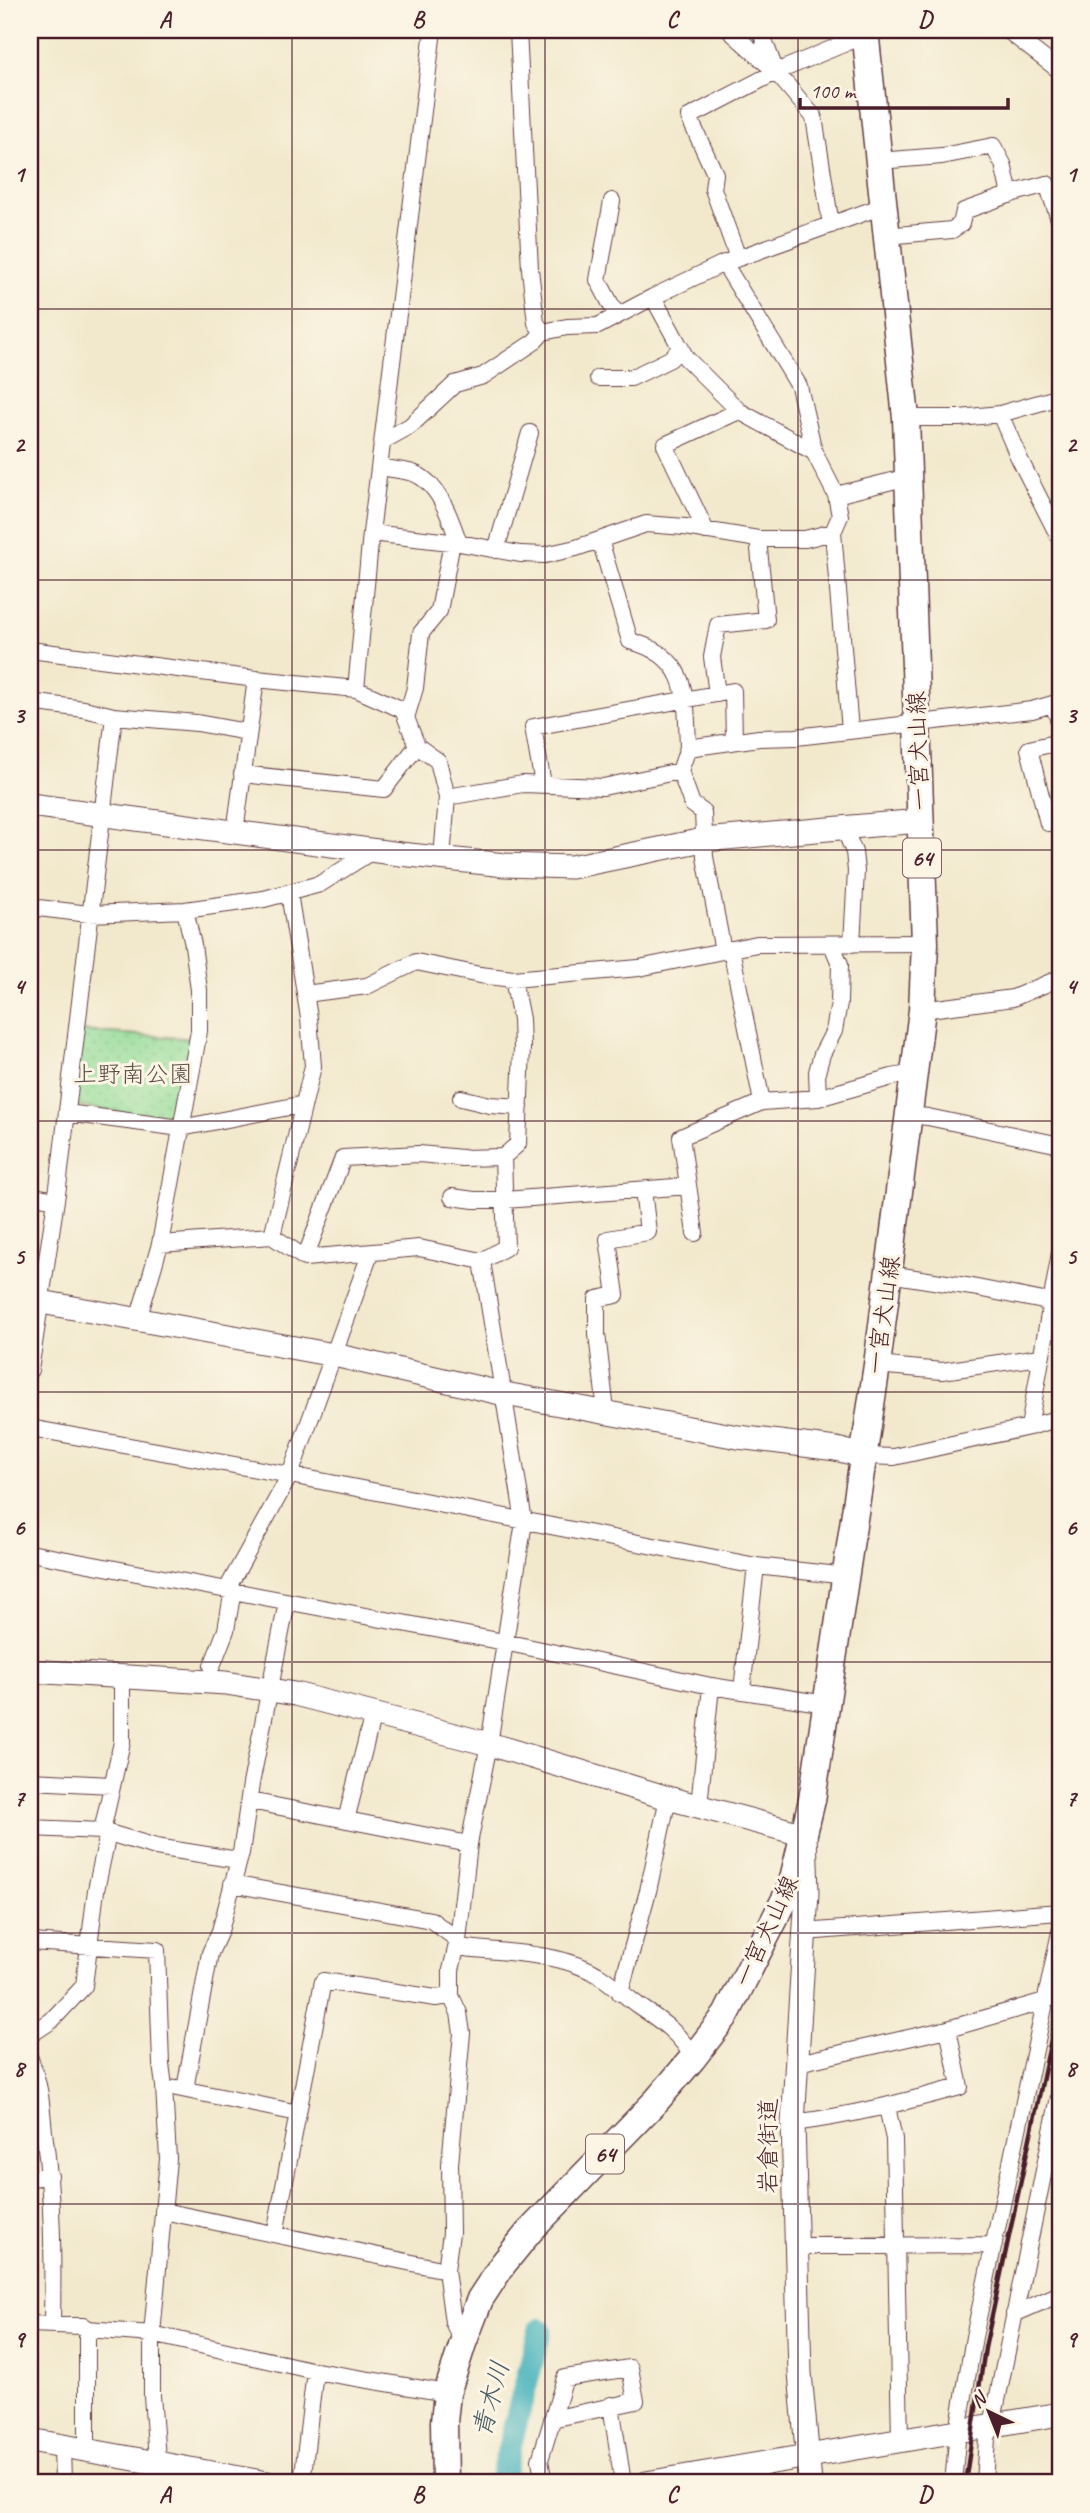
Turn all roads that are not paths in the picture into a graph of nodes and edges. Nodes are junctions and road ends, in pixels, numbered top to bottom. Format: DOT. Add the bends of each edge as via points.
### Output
graph roads {
  1 [pos="433,30"];
  2 [pos="518,30"];
  3 [pos="729,30"];
  4 [pos="760,30"];
  5 [pos="1007,30"];
  6 [pos="865,32"];
  7 [pos="1060,71"];
  8 [pos="776,72"];
  9 [pos="878,161"];
  10 [pos="1010,195"];
  11 [pos="612,201"];
  12 [pos="883,206"];
  13 [pos="1060,222"];
  14 [pos="831,225"];
  15 [pos="886,236"];
  16 [pos="731,260"];
  17 [pos="653,297"];
  18 [pos="617,316"];
  19 [pos="543,332"];
  20 [pos="681,348"];
  21 [pos="598,378"];
  22 [pos="1060,397"];
  23 [pos="739,411"];
  24 [pos="1000,414"];
  25 [pos="906,418"];
  26 [pos="530,433"];
  27 [pos="383,442"];
  28 [pos="814,452"];
  29 [pos="379,467"];
  30 [pos="908,477"];
  31 [pos="836,495"];
  32 [pos="1054,515"];
  33 [pos="706,531"];
  34 [pos="833,532"];
  35 [pos="371,533"];
  36 [pos="758,539"];
  37 [pos="600,540"];
  38 [pos="1060,540"];
  39 [pos="455,543"];
  40 [pos="496,550"];
  41 [pos="30,650"];
  42 [pos="256,680"];
  43 [pos="356,689"];
  44 [pos="717,694"];
  45 [pos="686,699"];
  46 [pos="30,702"];
  47 [pos="1057,703"];
  48 [pos="114,716"];
  49 [pos="407,718"];
  50 [pos="916,722"];
  51 [pos="1060,723"];
  52 [pos="850,730"];
  53 [pos="247,732"];
  54 [pos="734,741"];
  55 [pos="1060,742"];
  56 [pos="417,746"];
  57 [pos="688,748"];
  58 [pos="680,771"];
  59 [pos="242,774"];
  60 [pos="543,784"];
  61 [pos="447,797"];
  62 [pos="30,805"];
  63 [pos="102,814"];
  64 [pos="920,821"];
  65 [pos="1060,821"];
  66 [pos="844,828"];
  67 [pos="235,832"];
  68 [pos="703,840"];
  69 [pos="374,850"];
  70 [pos="442,858"];
  71 [pos="289,892"];
  72 [pos="30,907"];
  73 [pos="185,910"];
  74 [pos="89,914"];
  75 [pos="925,943"];
  76 [pos="852,944"];
  77 [pos="832,945"];
  78 [pos="727,950"];
  79 [pos="1060,978"];
  80 [pos="513,979"];
  81 [pos="306,994"];
  82 [pos="922,1010"];
  83 [pos="915,1073"];
  84 [pos="461,1098"];
  85 [pos="818,1098"];
  86 [pos="762,1102"];
  87 [pos="304,1104"];
  88 [pos="520,1107"];
  89 [pos="67,1113"];
  90 [pos="909,1115"];
  91 [pos="181,1128"];
  92 [pos="1060,1145"];
  93 [pos="503,1157"];
  94 [pos="688,1186"];
  95 [pos="643,1190"];
  96 [pos="30,1195"];
  97 [pos="452,1197"];
  98 [pos="55,1200"];
  99 [pos="505,1200"];
  100 [pos="695,1233"];
  101 [pos="272,1236"];
  102 [pos="160,1244"];
  103 [pos="1060,1253"];
  104 [pos="370,1254"];
  105 [pos="305,1258"];
  106 [pos="482,1261"];
  107 [pos="890,1274"];
  108 [pos="36,1301"];
  109 [pos="1056,1304"];
  110 [pos="138,1320"];
  111 [pos="334,1355"];
  112 [pos="1041,1357"];
  113 [pos="877,1365"];
  114 [pos="30,1370"];
  115 [pos="505,1394"];
  116 [pos="606,1411"];
  117 [pos="1060,1418"];
  118 [pos="1029,1427"];
  119 [pos="30,1428"];
  120 [pos="864,1456"];
  121 [pos="290,1475"];
  122 [pos="524,1521"];
  123 [pos="30,1553"];
  124 [pos="757,1566"];
  125 [pos="847,1577"];
  126 [pos="230,1590"];
  127 [pos="286,1602"];
  128 [pos="504,1642"];
  129 [pos="212,1666"];
  130 [pos="30,1671"];
  131 [pos="122,1675"];
  132 [pos="711,1686"];
  133 [pos="270,1689"];
  134 [pos="742,1690"];
  135 [pos="827,1704"];
  136 [pos="373,1714"];
  137 [pos="489,1744"];
  138 [pos="30,1781"];
  139 [pos="112,1785"];
  140 [pos="668,1798"];
  141 [pos="250,1801"];
  142 [pos="699,1806"];
  143 [pos="346,1820"];
  144 [pos="30,1828"];
  145 [pos="102,1831"];
  146 [pos="805,1835"];
  147 [pos="469,1844"];
  148 [pos="238,1860"];
  149 [pos="232,1884"];
  150 [pos="1060,1912"];
  151 [pos="804,1932"];
  152 [pos="1060,1932"];
  153 [pos="30,1942"];
  154 [pos="457,1944"];
  155 [pos="89,1946"];
  156 [pos="620,1993"];
  157 [pos="451,1996"];
  158 [pos="1053,1997"];
  159 [pos="948,2029"];
  160 [pos="30,2035"];
  161 [pos="693,2058"];
  162 [pos="30,2059"];
  163 [pos="797,2063"];
  164 [pos="164,2086"];
  165 [pos="186,2089"];
  166 [pos="1060,2092"];
  167 [pos="887,2107"];
  168 [pos="298,2113"];
  169 [pos="36,2119"];
  170 [pos="793,2123"];
  171 [pos="50,2176"];
  172 [pos="30,2178"];
  173 [pos="163,2211"];
  174 [pos="275,2234"];
  175 [pos="895,2245"];
  176 [pos="994,2245"];
  177 [pos="795,2246"];
  178 [pos="446,2270"];
  179 [pos="1060,2294"];
  180 [pos="1014,2314"];
  181 [pos="30,2324"];
  182 [pos="52,2325"];
  183 [pos="87,2329"];
  184 [pos="152,2334"];
  185 [pos="463,2343"];
  186 [pos="314,2371"];
  187 [pos="447,2393"];
  188 [pos="611,2405"];
  189 [pos="1060,2415"];
  190 [pos="552,2419"];
  191 [pos="992,2425"];
  192 [pos="958,2431"];
  193 [pos="900,2439"];
  194 [pos="30,2440"];
  195 [pos="62,2446"];
  196 [pos="87,2449"];
  197 [pos="807,2458"];
  198 [pos="158,2473"];
  199 [pos="700,2479"];
  200 [pos="242,2481"];
  201 [pos="63,2483"];
  202 [pos="267,2483"];
  203 [pos="302,2483"];
  204 [pos="444,2483"];
  205 [pos="544,2483"];
  206 [pos="623,2483"];
  207 [pos="646,2483"];
  208 [pos="810,2483"];
  209 [pos="953,2483"];
  210 [pos="984,2483"];
  1 -- 27 [label="street"];
  2 -- 19 [label="street" via="530,269 536,323"];
  3 -- 8 [label="street"];
  4 -- 8 [label="street"];
  5 -- 7 [label="street"];
  6 -- 8 [label="street"];
  6 -- 9 [label="main road, 一宮犬山線 / 64"];
  8 -- 14 [label="street" via="814,117"];
  8 -- 16 [label="street" via="689,117 715,174 713,189"];
  9 -- 10 [label="street" via="993,146 1003,164"];
  9 -- 12 [label="main road, 一宮犬山線 / 64"];
  10 -- 13 [label="street" via="1047,184"];
  10 -- 15 [label="street" via="964,211 962,223 952,230"];
  11 -- 18 [label="street" via="598,280"];
  12 -- 14 [label="street"];
  12 -- 15 [label="main road, 一宮犬山線 / 64"];
  14 -- 16 [label="street"];
  15 -- 25 [label="main road, 一宮犬山線 / 64"];
  16 -- 17 [label="street"];
  16 -- 28 [label="street" via="799,386"];
  17 -- 18 [label="street"];
  17 -- 20 [label="street"];
  18 -- 19 [label="street" via="598,326"];
  19 -- 27 [label="street" via="483,376 454,384 410,426"];
  20 -- 21 [label="street" via="670,359 631,378"];
  20 -- 23 [label="street"];
  22 -- 24 [label="street"];
  23 -- 28 [label="street"];
  23 -- 33 [label="street" via="665,445"];
  24 -- 25 [label="street"];
  24 -- 32 [label="street"];
  25 -- 30 [label="main road, 一宮犬山線 / 64"];
  26 -- 40 [label="street"];
  27 -- 29 [label="street"];
  28 -- 31 [label="street"];
  29 -- 35 [label="street"];
  29 -- 39 [label="street" via="422,478 448,514"];
  30 -- 31 [label="street"];
  30 -- 50 [label="main road, 一宮犬山線 / 64"];
  31 -- 34 [label="street" via="840,516"];
  32 -- 38 [label="street"];
  33 -- 36 [label="street"];
  33 -- 37 [label="street" via="646,524"];
  34 -- 36 [label="street" via="805,539"];
  34 -- 52 [label="street"];
  35 -- 39 [label="street"];
  35 -- 43 [label="street"];
  36 -- 44 [label="street" via="766,620 718,625 712,657"];
  37 -- 40 [label="street" via="545,555"];
  37 -- 45 [label="street" via="630,641 648,646 672,663"];
  39 -- 40 [label="street"];
  39 -- 49 [label="street" via="439,611 421,634"];
  41 -- 42 [label="street"];
  42 -- 43 [label="street"];
  42 -- 53 [label="street"];
  43 -- 49 [label="street" via="403,710"];
  44 -- 45 [label="street"];
  44 -- 54 [label="street" via="733,691"];
  45 -- 57 [label="street"];
  45 -- 60 [label="street" via="533,727"];
  46 -- 48 [label="street"];
  47 -- 50 [label="street" via="1032,710"];
  47 -- 51 [label="street"];
  48 -- 53 [label="street"];
  48 -- 63 [label="street"];
  49 -- 56 [label="street"];
  50 -- 52 [label="street"];
  50 -- 64 [label="main road, 一宮犬山線 / 64"];
  52 -- 54 [label="street"];
  53 -- 59 [label="street"];
  54 -- 57 [label="street"];
  55 -- 65 [label="street" via="1029,749 1048,823"];
  56 -- 59 [label="street" via="384,789"];
  56 -- 61 [label="street" via="438,761"];
  57 -- 58 [label="street"];
  58 -- 60 [label="street" via="603,787"];
  58 -- 68 [label="street" via="691,804 703,812"];
  59 -- 67 [label="street"];
  60 -- 61 [label="street"];
  61 -- 70 [label="street"];
  62 -- 63 [label="street"];
  63 -- 67 [label="street"];
  63 -- 74 [label="street"];
  64 -- 66 [label="street"];
  64 -- 75 [label="main road, 一宮犬山線 / 64"];
  66 -- 68 [label="street"];
  66 -- 76 [label="street" via="856,871"];
  67 -- 69 [label="street"];
  68 -- 70 [label="street" via="571,867"];
  68 -- 78 [label="street"];
  69 -- 70 [label="street"];
  69 -- 71 [label="street" via="320,884"];
  71 -- 73 [label="street" via="264,900"];
  71 -- 81 [label="street"];
  72 -- 74 [label="street"];
  73 -- 74 [label="street"];
  73 -- 91 [label="street" via="199,990 199,1031"];
  74 -- 89 [label="street"];
  75 -- 76 [label="street"];
  75 -- 82 [label="main road, 一宮犬山線 / 64"];
  76 -- 77 [label="street"];
  77 -- 78 [label="street" via="757,944"];
  77 -- 85 [label="street" via="840,964 839,1003 834,1031 817,1072"];
  78 -- 80 [label="street" via="639,968"];
  78 -- 86 [label="street" via="743,999"];
  79 -- 82 [label="street" via="1013,998"];
  80 -- 81 [label="street" via="416,962 367,986"];
  80 -- 88 [label="street" via="523,1048"];
  81 -- 87 [label="street" via="313,1066"];
  82 -- 83 [label="main road, 一宮犬山線 / 64"];
  83 -- 85 [label="street"];
  83 -- 90 [label="main road, 一宮犬山線 / 64"];
  84 -- 88 [label="street"];
  85 -- 86 [label="street"];
  86 -- 94 [label="street" via="681,1137"];
  87 -- 91 [label="street"];
  87 -- 101 [label="street"];
  88 -- 93 [label="street" via="518,1144"];
  89 -- 91 [label="street"];
  89 -- 98 [label="street"];
  90 -- 92 [label="street"];
  90 -- 107 [label="main road, 一宮犬山線 / 64"];
  91 -- 102 [label="street"];
  93 -- 99 [label="street"];
  93 -- 105 [label="street" via="419,1154 343,1158"];
  94 -- 95 [label="street"];
  94 -- 100 [label="street"];
  95 -- 99 [label="street"];
  95 -- 116 [label="street" via="648,1232 608,1239 616,1295 597,1299"];
  96 -- 98 [label="street"];
  97 -- 99 [label="street"];
  98 -- 108 [label="street"];
  99 -- 106 [label="street" via="506,1247"];
  101 -- 102 [label="street"];
  101 -- 105 [label="street"];
  102 -- 110 [label="street"];
  103 -- 109 [label="street"];
  104 -- 105 [label="street"];
  104 -- 106 [label="street" via="419,1248"];
  104 -- 111 [label="street"];
  106 -- 115 [label="street"];
  107 -- 109 [label="street"];
  107 -- 113 [label="main road, 一宮犬山線 / 64"];
  108 -- 110 [label="street"];
  108 -- 114 [label="street"];
  109 -- 112 [label="street"];
  110 -- 111 [label="street"];
  111 -- 115 [label="street"];
  111 -- 121 [label="street"];
  112 -- 113 [label="street" via="942,1371"];
  112 -- 118 [label="street"];
  113 -- 120 [label="main road, 一宮犬山線 / 64"];
  115 -- 116 [label="street"];
  115 -- 122 [label="street"];
  116 -- 120 [label="street"];
  117 -- 118 [label="street"];
  118 -- 120 [label="street" via="894,1457"];
  119 -- 121 [label="street"];
  120 -- 125 [label="main road, 一宮犬山線 / 64"];
  121 -- 122 [label="street"];
  121 -- 126 [label="street"];
  122 -- 124 [label="street"];
  122 -- 128 [label="street"];
  123 -- 126 [label="street"];
  124 -- 125 [label="street"];
  124 -- 134 [label="street"];
  125 -- 135 [label="main road, 一宮犬山線 / 64"];
  126 -- 127 [label="street"];
  126 -- 129 [label="street" via="226,1630"];
  127 -- 128 [label="street"];
  127 -- 133 [label="street"];
  128 -- 132 [label="street"];
  128 -- 137 [label="street"];
  130 -- 131 [label="street"];
  131 -- 133 [label="street"];
  131 -- 139 [label="street" via="122,1742"];
  132 -- 134 [label="street"];
  132 -- 142 [label="street"];
  133 -- 136 [label="street"];
  133 -- 141 [label="street"];
  134 -- 135 [label="street"];
  135 -- 146 [label="main road, 一宮犬山線 / 64"];
  136 -- 137 [label="street"];
  136 -- 143 [label="street"];
  137 -- 140 [label="street"];
  137 -- 147 [label="street"];
  138 -- 139 [label="street"];
  139 -- 145 [label="street"];
  140 -- 142 [label="street"];
  140 -- 156 [label="street"];
  141 -- 143 [label="street"];
  141 -- 148 [label="street"];
  142 -- 146 [label="street"];
  143 -- 147 [label="street"];
  144 -- 145 [label="street"];
  145 -- 148 [label="street" via="156,1847"];
  145 -- 155 [label="street" via="107,1838"];
  146 -- 151 [label="street, 岩倉街道"];
  146 -- 161 [label="main road, 一宮犬山線 / 64" via="791,1887 753,1965 726,2015"];
  147 -- 154 [label="street"];
  148 -- 149 [label="street"];
  149 -- 154 [label="street" via="431,1920"];
  149 -- 165 [label="street" via="209,1953"];
  150 -- 151 [label="street"];
  151 -- 163 [label="street, 岩倉街道"];
  152 -- 158 [label="street"];
  153 -- 155 [label="street"];
  154 -- 156 [label="street" via="554,1959 600,1976"];
  154 -- 157 [label="street"];
  155 -- 160 [label="street" via="84,1986 51,2021"];
  155 -- 164 [label="street" via="157,1950"];
  156 -- 161 [label="street" via="684,2042"];
  157 -- 168 [label="street" via="436,1998 323,1980"];
  157 -- 178 [label="street" via="462,2033"];
  158 -- 159 [label="street"];
  158 -- 176 [label="street"];
  159 -- 163 [label="street"];
  159 -- 167 [label="street" via="960,2087"];
  161 -- 185 [label="main road, 一宮犬山線 / 64" via="528,2232 480,2299"];
  162 -- 169 [label="street" via="39,2083"];
  163 -- 170 [label="street, 岩倉街道"];
  164 -- 165 [label="street"];
  164 -- 173 [label="street" via="168,2159"];
  165 -- 168 [label="street"];
  166 -- 180 [label="street"];
  167 -- 170 [label="street"];
  167 -- 175 [label="street" via="894,2139"];
  168 -- 174 [label="street"];
  169 -- 171 [label="street"];
  170 -- 177 [label="street, 岩倉街道"];
  171 -- 172 [label="street"];
  171 -- 182 [label="street"];
  173 -- 174 [label="street"];
  173 -- 184 [label="street"];
  174 -- 178 [label="street"];
  175 -- 176 [label="street"];
  175 -- 177 [label="street"];
  175 -- 193 [label="street"];
  176 -- 192 [label="street"];
  177 -- 197 [label="street, 岩倉街道"];
  178 -- 185 [label="street" via="453,2322"];
  179 -- 180 [label="street"];
  180 -- 191 [label="street"];
  181 -- 182 [label="street"];
  182 -- 183 [label="street"];
  183 -- 184 [label="street"];
  183 -- 196 [label="street"];
  184 -- 186 [label="street"];
  184 -- 198 [label="street"];
  185 -- 187 [label="main road, 一宮犬山線 / 64"];
  186 -- 187 [label="street"];
  186 -- 203 [label="street"];
  187 -- 204 [label="main road, 一宮犬山線 / 64"];
  188 -- 190 [label="street"];
  188 -- 190 [label="street" via="636,2402 630,2368 565,2378"];
  188 -- 206 [label="street"];
  189 -- 191 [label="street"];
  190 -- 205 [label="street" via="540,2460"];
  191 -- 192 [label="street"];
  191 -- 210 [label="street"];
  192 -- 193 [label="street"];
  192 -- 209 [label="street"];
  193 -- 197 [label="street"];
  194 -- 195 [label="street"];
  195 -- 196 [label="street"];
  195 -- 201 [label="street"];
  196 -- 198 [label="street"];
  197 -- 199 [label="street"];
  197 -- 208 [label="street, 岩倉街道"];
  198 -- 200 [label="street"];
  199 -- 207 [label="street"];
  200 -- 202 [label="street"];
}
